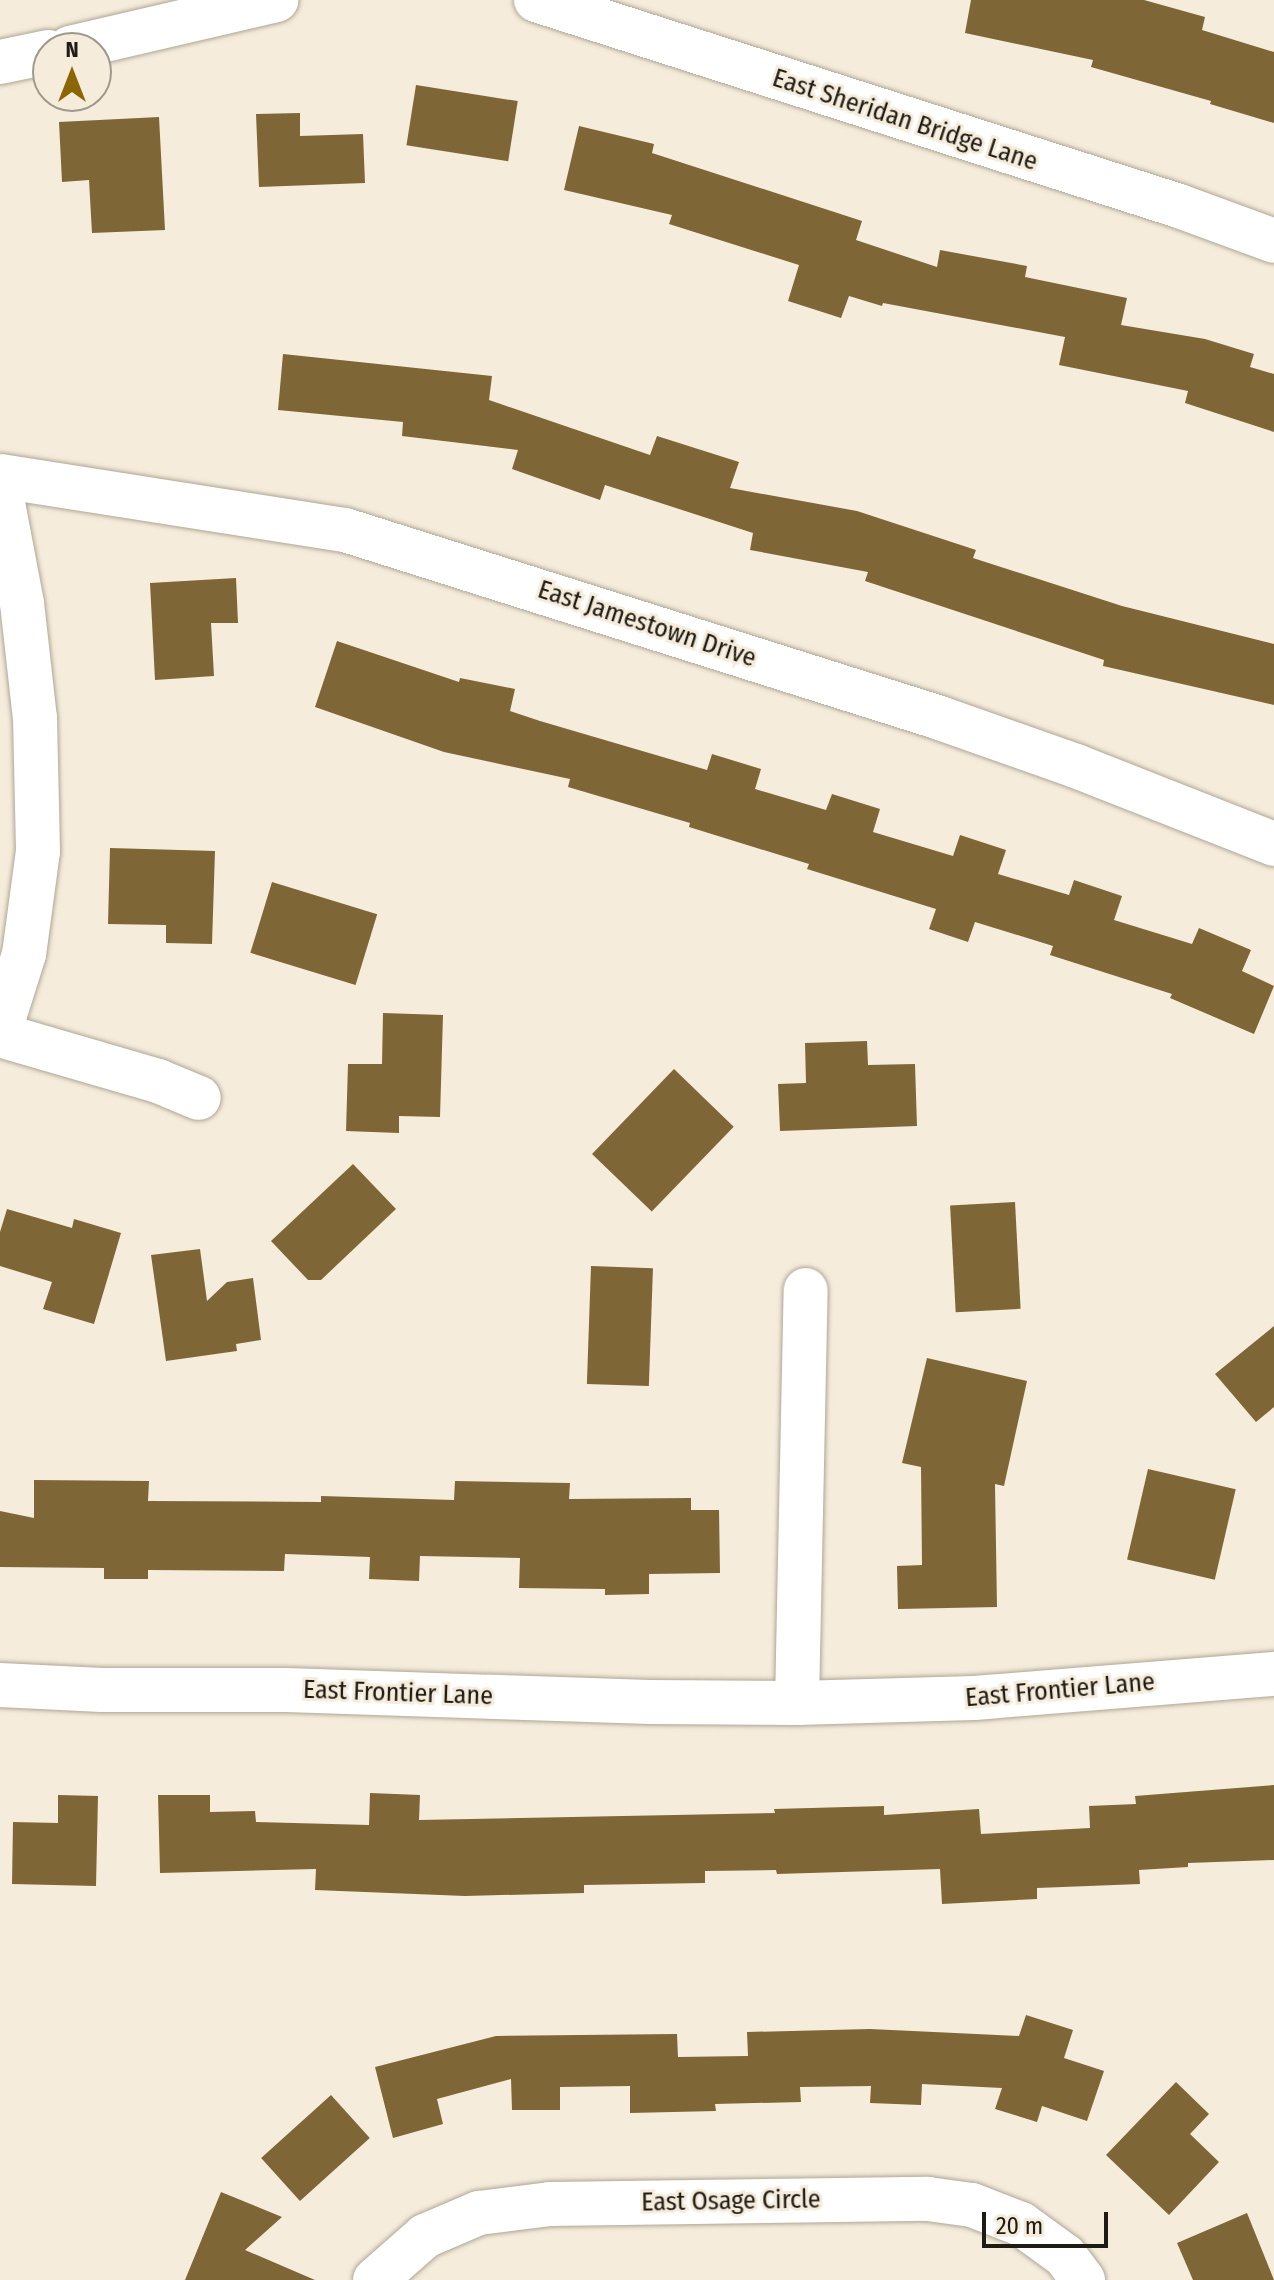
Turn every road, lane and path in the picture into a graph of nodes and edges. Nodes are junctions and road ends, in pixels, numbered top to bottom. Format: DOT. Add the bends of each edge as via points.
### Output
graph roads {
  1 [pos="276,0"];
  2 [pos="536,0"];
  3 [pos="112,38"];
  4 [pos="32,55"];
  5 [pos="0,62"];
  6 [pos="1274,241"];
  7 [pos="0,476"];
  8 [pos="0,487"];
  9 [pos="1274,844"];
  10 [pos="0,1033"];
  11 [pos="199,1098"];
  12 [pos="806,1290"];
  13 [pos="1274,1674"];
  14 [pos="0,1685"];
  15 [pos="797,1703"];
  16 [pos="375,2280"];
  17 [pos="1083,2280"];
  1 -- 3 [label="street"];
  2 -- 6 [label="street, East Sheridan Bridge Lane"];
  4 -- 5 [label="street"];
  7 -- 9 [label="street, East Jamestown Drive" via="345,530 940,718"];
  8 -- 10 [label="street" via="22,603 35,718 38,851 24,954"];
  10 -- 11 [label="street"];
  12 -- 15 [label="street"];
  13 -- 15 [label="street, East Frontier Lane" via="974,1698"];
  14 -- 15 [label="street, East Frontier Lane"];
  16 -- 17 [label="street, East Osage Circle" via="425,2236 479,2213 550,2204 928,2199 972,2205 1021,2224 1065,2256"];
}
